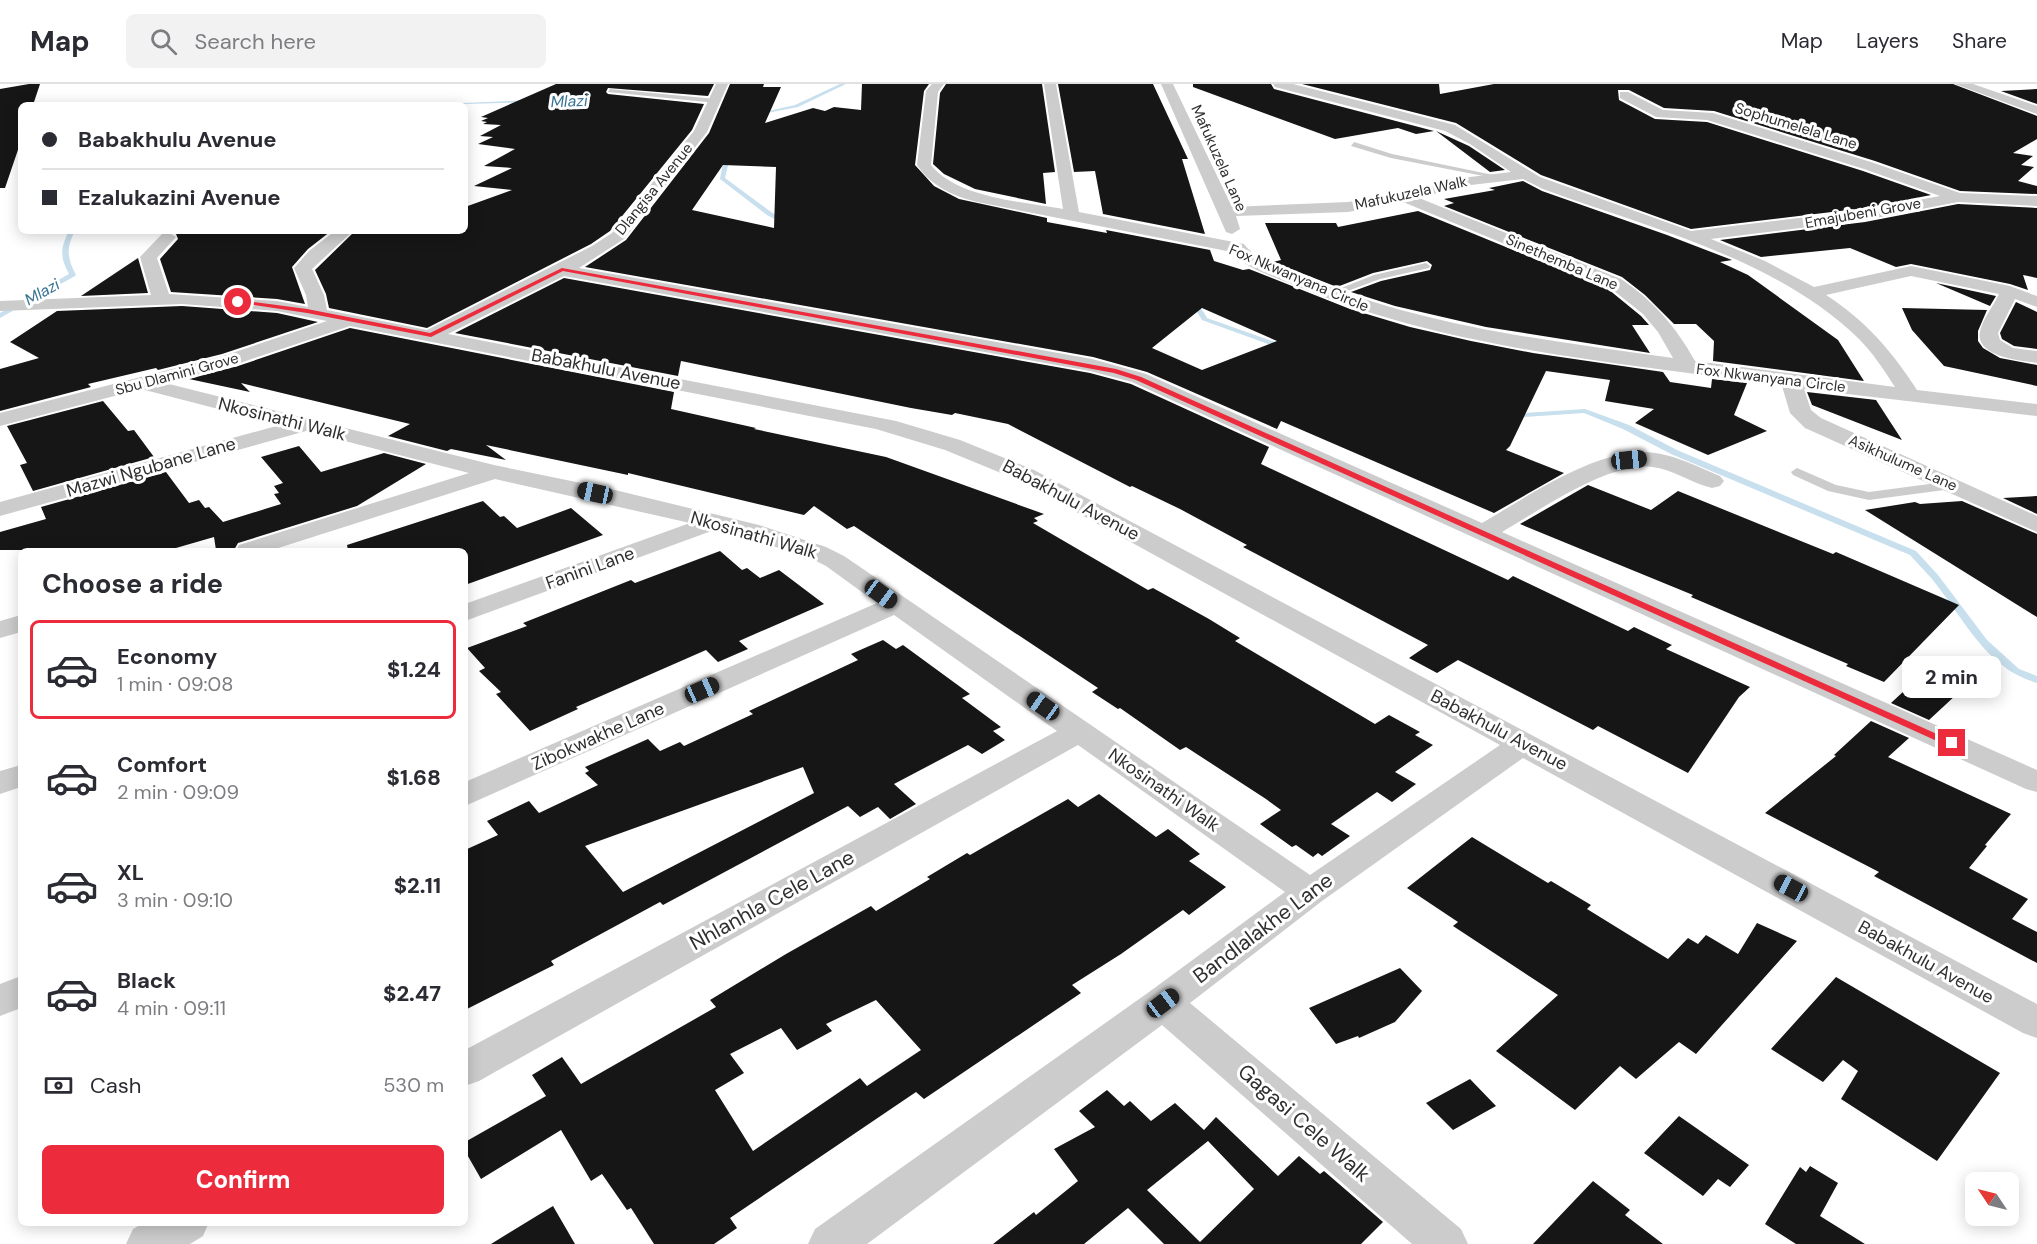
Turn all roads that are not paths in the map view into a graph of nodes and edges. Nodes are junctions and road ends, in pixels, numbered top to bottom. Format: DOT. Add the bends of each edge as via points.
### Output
graph roads {
  1 [pos="722,84"];
  2 [pos="938,84"];
  3 [pos="1050,84"];
  4 [pos="1167,84"];
  5 [pos="1279,84"];
  6 [pos="1961,84"];
  7 [pos="610,91"];
  8 [pos="1624,95"];
  9 [pos="1335,99"];
  10 [pos="1383,99"];
  11 [pos="716,101"];
  12 [pos="2037,110"];
  13 [pos="1354,144"];
  14 [pos="1523,175"];
  15 [pos="1499,177"];
  16 [pos="1404,197"];
  17 [pos="1958,197"];
  18 [pos="2037,201"];
  19 [pos="1227,212"];
  20 [pos="1072,215"];
  21 [pos="341,234"];
  22 [pos="1690,236"];
  23 [pos="168,237"];
  24 [pos="1238,248"];
  25 [pos="1426,266"];
  26 [pos="562,270"];
  27 [pos="2010,291"];
  28 [pos="1811,293"];
  29 [pos="1331,294"];
  30 [pos="162,300"];
  31 [pos="2037,302"];
  32 [pos="0,306"];
  33 [pos="318,313"];
  34 [pos="351,319"];
  35 [pos="431,335"];
  36 [pos="2037,357"];
  37 [pos="1688,367"];
  38 [pos="1791,381"];
  39 [pos="144,384"];
  40 [pos="1910,395"];
  41 [pos="2037,410"];
  42 [pos="0,420"];
  43 [pos="302,425"];
  44 [pos="494,472"];
  45 [pos="1797,472"];
  46 [pos="1712,481"];
  47 [pos="1952,485"];
  48 [pos="0,509"];
  49 [pos="714,522"];
  50 [pos="2037,525"];
  51 [pos="1482,533"];
  52 [pos="254,548"];
  53 [pos="896,604"];
  54 [pos="468,612"];
  55 [pos="18,624"];
  56 [pos="0,630"];
  57 [pos="1080,731"];
  58 [pos="1524,743"];
  59 [pos="18,776"];
  60 [pos="2037,782"];
  61 [pos="0,783"];
  62 [pos="468,794"];
  63 [pos="1310,892"];
  64 [pos="18,992"];
  65 [pos="0,1000"];
  66 [pos="1163,1003"];
  67 [pos="2037,1022"];
  68 [pos="468,1067"];
  69 [pos="179,1226"];
  70 [pos="149,1244"];
  71 [pos="831,1244"];
  72 [pos="1445,1244"];
  1 -- 11 [label="street, Dlangisa Avenue"];
  2 -- 20 [label="street, Fox Nkwanyana Circle" via="932,91 923,153 931,176 977,197"];
  3 -- 20 [label="street"];
  4 -- 19 [label="street, Mafukuzela Lane"];
  5 -- 9 [label="street"];
  6 -- 12 [label="street"];
  7 -- 11 [label="lane"];
  8 -- 17 [label="street, Sophumelela Lane" via="1660,114 1708,116"];
  9 -- 10 [label="street"];
  9 -- 14 [label="street" via="1460,132"];
  11 -- 26 [label="street, Dlangisa Avenue" via="699,132 618,236"];
  13 -- 15 [label="lane"];
  14 -- 15 [label="street, Mafukuzela Walk"];
  14 -- 22 [label="street"];
  15 -- 16 [label="street, Mafukuzela Walk" via="1442,185"];
  16 -- 19 [label="street, Mafukuzela Walk" via="1348,207"];
  16 -- 37 [label="street, Sinethemba Lane" via="1615,283 1656,315 1670,332"];
  17 -- 18 [label="street, Emajubeni Grove"];
  17 -- 22 [label="street, Emajubeni Grove" via="1865,215"];
  19 -- 24 [label="street, Mafukuzela Lane"];
  20 -- 24 [label="street, Fox Nkwanyana Circle"];
  21 -- 33 [label="street" via="303,268"];
  22 -- 28 [label="street"];
  23 -- 30 [label="street" via="148,257"];
  24 -- 29 [label="street, Fox Nkwanyana Circle" via="1262,265"];
  25 -- 29 [label="lane" via="1377,277"];
  26 -- 35 [label="street, Dlangisa Avenue"];
  26 -- 51 [label="street" via="1116,371"];
  27 -- 28 [label="street" via="1911,271"];
  27 -- 31 [label="street"];
  27 -- 36 [label="street" via="1989,339 1997,348"];
  28 -- 40 [label="street" via="1868,337"];
  29 -- 37 [label="street, Fox Nkwanyana Circle" via="1387,314 1451,330"];
  30 -- 32 [label="street, Babakhulu Avenue"];
  30 -- 33 [label="street, Babakhulu Avenue" via="219,300"];
  33 -- 34 [label="street, Babakhulu Avenue"];
  34 -- 35 [label="street, Babakhulu Avenue"];
  34 -- 39 [label="street, Sbu Dlamini Grove" via="256,352"];
  35 -- 58 [label="street, Babakhulu Avenue" via="914,431 977,453 1026,475"];
  37 -- 38 [label="street, Fox Nkwanyana Circle"];
  38 -- 40 [label="street, Fox Nkwanyana Circle"];
  38 -- 47 [label="street, Asikhulume Lane" via="1801,413 1813,423"];
  39 -- 42 [label="street, Sbu Dlamini Grove"];
  39 -- 43 [label="street, Nkosinathi Walk"];
  40 -- 41 [label="street, Fox Nkwanyana Circle"];
  43 -- 44 [label="street, Nkosinathi Walk"];
  43 -- 48 [label="street, Mazwi Ngubane Lane"];
  44 -- 49 [label="street, Nkosinathi Walk"];
  44 -- 52 [label="street"];
  45 -- 47 [label="lane" via="1832,488 1869,496"];
  46 -- 51 [label="street" via="1656,460 1629,460 1602,469"];
  47 -- 50 [label="street, Asikhulume Lane"];
  49 -- 53 [label="street, Nkosinathi Walk" via="818,552"];
  49 -- 54 [label="street, Fanini Lane"];
  51 -- 60 [label="street"];
  53 -- 57 [label="street, Nkosinathi Walk"];
  53 -- 62 [label="street, Zibokwakhe Lane"];
  55 -- 56 [label="street"];
  57 -- 63 [label="street, Nkosinathi Walk"];
  57 -- 68 [label="street, Nhlanhla Cele Lane"];
  58 -- 63 [label="street, Bandlalakhe Lane"];
  58 -- 67 [label="street, Babakhulu Avenue"];
  59 -- 61 [label="street"];
  63 -- 66 [label="street, Bandlalakhe Lane"];
  64 -- 65 [label="street"];
  66 -- 71 [label="street, Bandlalakhe Lane"];
  66 -- 72 [label="street, Gagasi Cele Walk"];
  69 -- 70 [label="street"];
}
